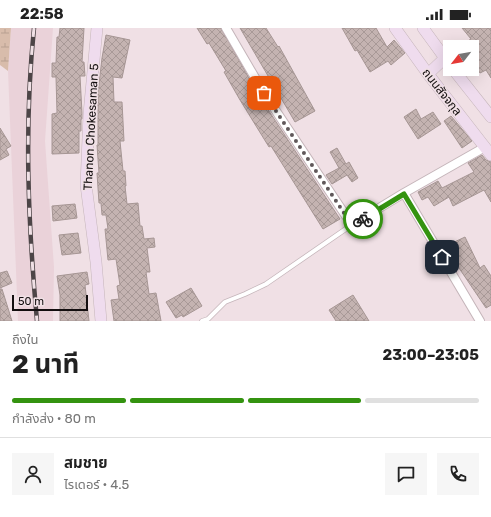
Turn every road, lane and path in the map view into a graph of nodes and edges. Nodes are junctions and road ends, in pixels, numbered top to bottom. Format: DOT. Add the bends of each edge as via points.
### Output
graph roads {
  1 [pos="97,28"];
  2 [pos="226,28"];
  3 [pos="395,28"];
  4 [pos="423,28"];
  5 [pos="443,54"];
  6 [pos="443,64"];
  7 [pos="428,74"];
  8 [pos="459,76"];
  9 [pos="491,117"];
  10 [pos="488,151"];
  11 [pos="404,194"];
  12 [pos="353,224"];
  13 [pos="101,321"];
  14 [pos="202,321"];
  15 [pos="480,321"];
  1 -- 13 [label="street, Thanon Chokesaman 5" via="86,185"];
  2 -- 12 [label="street" via="264,93"];
  3 -- 7 [label="street, ถนนสัจจกุล"];
  4 -- 5 [label="street, ถนนสัจจกุล"];
  6 -- 7 [label="street"];
  7 -- 10 [label="street, ถนนสัจจกุล"];
  8 -- 9 [label="street, ถนนสัจจกุล"];
  10 -- 11 [label="street"];
  11 -- 12 [label="street"];
  11 -- 15 [label="street"];
  12 -- 14 [label="lane" via="266,284 225,302 208,319"];
}
